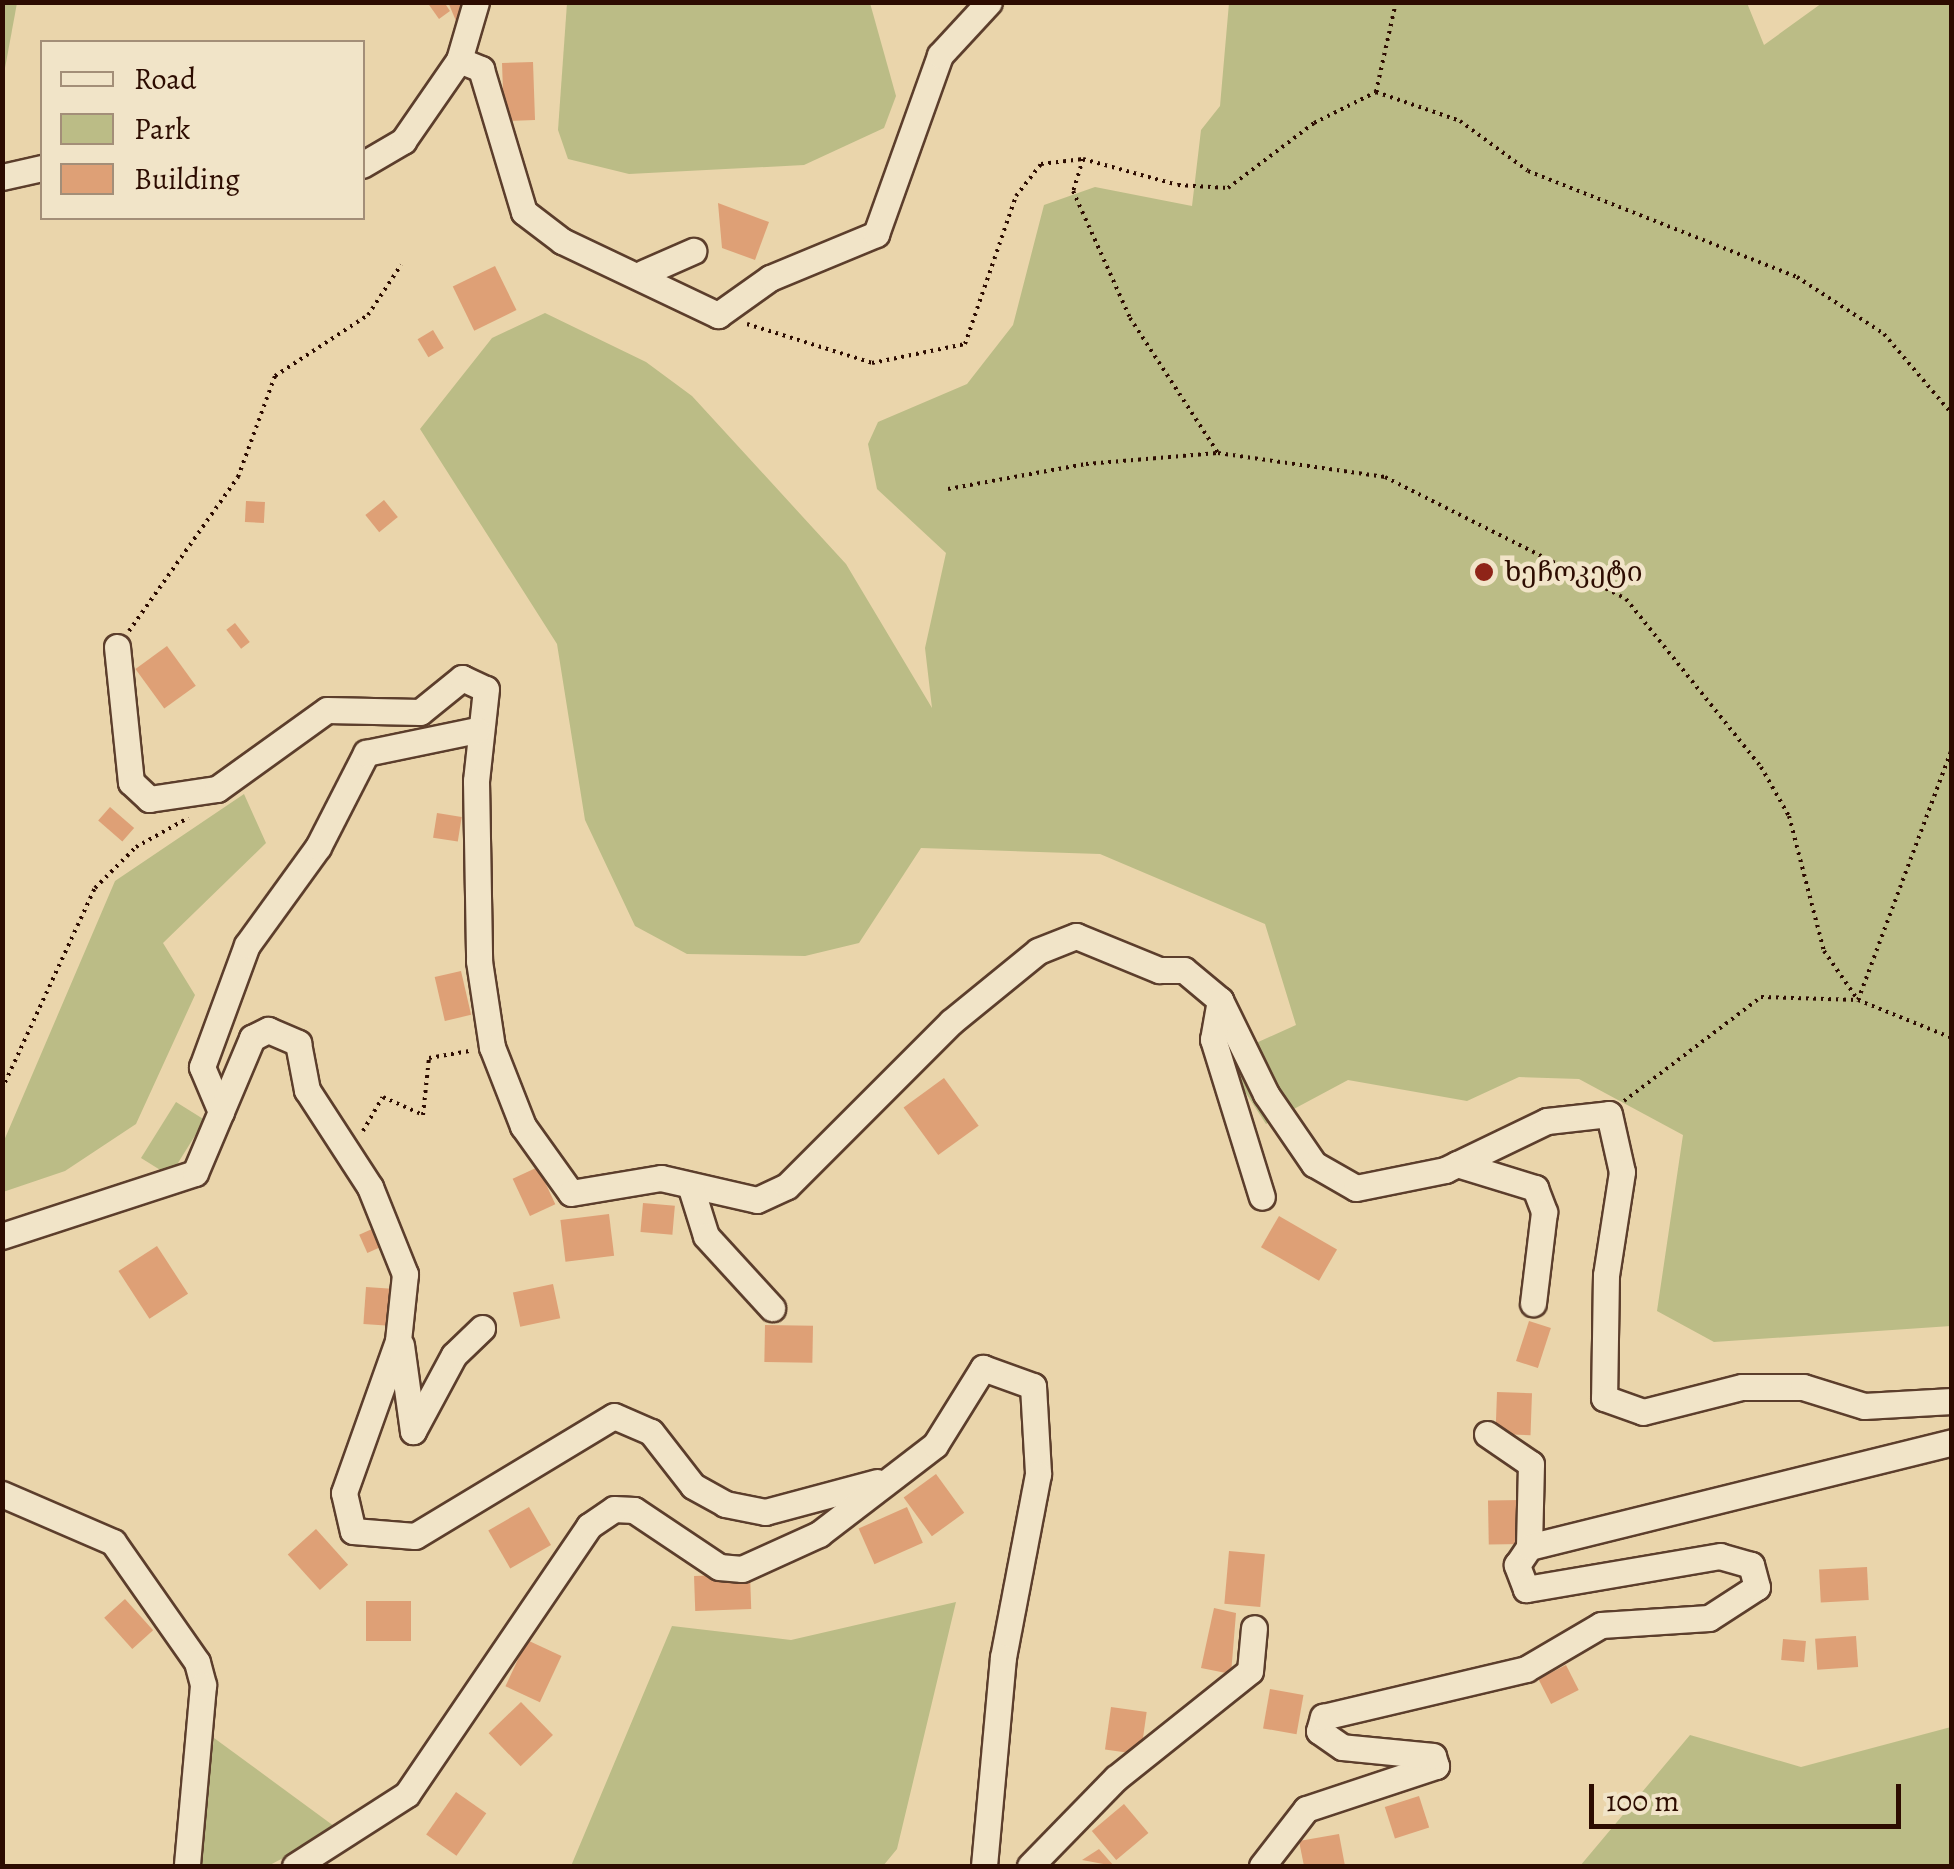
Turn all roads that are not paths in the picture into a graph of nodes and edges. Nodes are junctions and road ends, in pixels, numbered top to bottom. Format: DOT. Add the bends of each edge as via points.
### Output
graph roads {
  1 [pos="476,2"];
  2 [pos="990,2"];
  3 [pos="460,60"];
  4 [pos="365,163"];
  5 [pos="40,168"];
  6 [pos="2,176"];
  7 [pos="694,251"];
  8 [pos="643,274"];
  9 [pos="117,647"];
  10 [pos="478,730"];
  11 [pos="1220,1000"];
  12 [pos="221,1112"];
  13 [pos="1457,1164"];
  14 [pos="692,1188"];
  15 [pos="1262,1197"];
  16 [pos="2,1236"];
  17 [pos="1533,1303"];
  18 [pos="772,1308"];
  19 [pos="482,1328"];
  20 [pos="398,1341"];
  21 [pos="1952,1401"];
  22 [pos="1486,1434"];
  23 [pos="1952,1442"];
  24 [pos="876,1482"];
  25 [pos="2,1494"];
  26 [pos="1529,1547"];
  27 [pos="1254,1628"];
  28 [pos="186,1866"];
  29 [pos="295,1866"];
  30 [pos="984,1866"];
  31 [pos="1030,1866"];
  32 [pos="1262,1866"];
  1 -- 3 [label="street"];
  2 -- 8 [label="street" via="940,56 876,234 770,278 718,315"];
  3 -- 4 [label="street" via="403,141"];
  3 -- 8 [label="street" via="481,68 524,212 562,242"];
  5 -- 6 [label="street"];
  7 -- 8 [label="street"];
  9 -- 10 [label="street" via="131,782 149,799 217,789 327,710 420,712 462,678 486,689"];
  10 -- 12 [label="street" via="366,753 318,847 247,944 202,1067"];
  10 -- 14 [label="street" via="479,961 492,1047 523,1126 570,1192 660,1178"];
  11 -- 13 [label="street" via="1266,1094 1314,1164 1356,1188"];
  11 -- 14 [label="street" via="1184,970 1159,970 1076,936 1038,951 951,1022 787,1186 757,1200"];
  11 -- 15 [label="street" via="1214,1039"];
  12 -- 16 [label="street" via="195,1173"];
  12 -- 20 [label="street" via="252,1038 268,1030 298,1043 307,1090 405,1274"];
  13 -- 17 [label="street" via="1535,1188 1544,1212"];
  13 -- 21 [label="street" via="1547,1121 1609,1114 1622,1172 1606,1275 1604,1398 1643,1412 1742,1388 1803,1387 1864,1406"];
  14 -- 18 [label="street" via="706,1236"];
  19 -- 20 [label="street" via="454,1355 412,1431"];
  20 -- 24 [label="street" via="344,1492 346,1520 374,1538 415,1536 614,1416 651,1432 693,1486 725,1504 765,1512"];
  22 -- 26 [label="street" via="1530,1464"];
  23 -- 26 [label="street"];
  24 -- 29 [label="street" via="819,1534 742,1569 718,1567 634,1510 614,1508 589,1526 504,1639 461,1726 407,1794"];
  24 -- 30 [label="street" via="935,1445 983,1368 1033,1386 1038,1474 1003,1657"];
  25 -- 28 [label="street" via="113,1542 197,1662 203,1685"];
  26 -- 32 [label="street" via="1517,1565 1526,1589 1720,1556 1750,1564 1757,1587 1709,1618 1601,1625 1526,1669 1323,1717 1319,1731 1342,1747 1433,1756 1436,1766 1306,1809"];
  27 -- 31 [label="street" via="1250,1671 1116,1778"];
}
